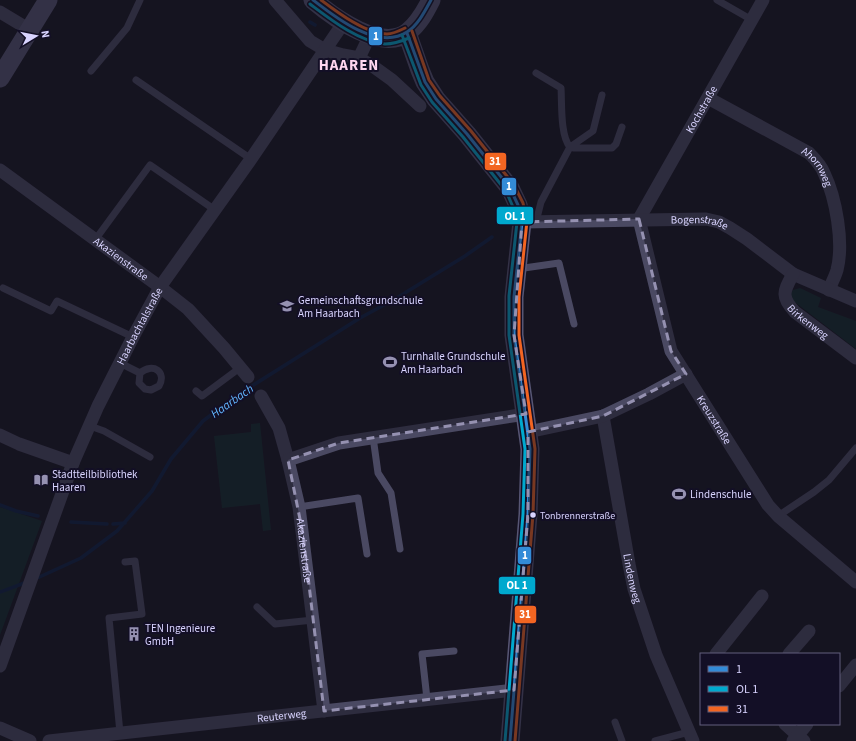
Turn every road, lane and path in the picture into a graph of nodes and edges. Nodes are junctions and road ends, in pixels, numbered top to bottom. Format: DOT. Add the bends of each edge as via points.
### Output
graph roads {
  1 [pos="48,0"];
  2 [pos="140,0"];
  3 [pos="275,0"];
  4 [pos="313,0"];
  5 [pos="431,0"];
  6 [pos="717,0"];
  7 [pos="763,0"];
  8 [pos="0,12"];
  9 [pos="752,20"];
  10 [pos="344,22"];
  11 [pos="30,30"];
  12 [pos="407,33"];
  13 [pos="370,34"];
  14 [pos="325,50"];
  15 [pos="359,58"];
  16 [pos="91,71"];
  17 [pos="536,73"];
  18 [pos="0,78"];
  19 [pos="136,80"];
  20 [pos="602,95"];
  21 [pos="708,98"];
  22 [pos="420,106"];
  23 [pos="622,127"];
  24 [pos="570,146"];
  25 [pos="251,159"];
  26 [pos="0,170"];
  27 [pos="215,210"];
  28 [pos="639,219"];
  29 [pos="529,222"];
  30 [pos="95,240"];
  31 [pos="517,270"];
  32 [pos="793,274"];
  33 [pos="160,287"];
  34 [pos="3,288"];
  35 [pos="829,290"];
  36 [pos="856,301"];
  37 [pos="574,324"];
  38 [pos="133,338"];
  39 [pos="856,358"];
  40 [pos="120,362"];
  41 [pos="244,372"];
  42 [pos="140,373"];
  43 [pos="686,374"];
  44 [pos="196,391"];
  45 [pos="261,396"];
  46 [pos="603,416"];
  47 [pos="527,423"];
  48 [pos="90,426"];
  49 [pos="0,435"];
  50 [pos="372,437"];
  51 [pos="856,448"];
  52 [pos="150,457"];
  53 [pos="288,460"];
  54 [pos="74,463"];
  55 [pos="299,507"];
  56 [pos="778,516"];
  57 [pos="400,549"];
  58 [pos="367,554"];
  59 [pos="125,562"];
  60 [pos="856,582"];
  61 [pos="762,596"];
  62 [pos="257,607"];
  63 [pos="313,620"];
  64 [pos="809,631"];
  65 [pos="454,651"];
  66 [pos="717,653"];
  67 [pos="790,653"];
  68 [pos="856,665"];
  69 [pos="0,666"];
  70 [pos="840,685"];
  71 [pos="514,690"];
  72 [pos="427,699"];
  73 [pos="324,711"];
  74 [pos="615,722"];
  75 [pos="786,725"];
  76 [pos="807,725"];
  77 [pos="0,728"];
  78 [pos="120,733"];
  79 [pos="155,735"];
  80 [pos="691,737"];
  81 [pos="798,739"];
  82 [pos="30,741"];
  83 [pos="49,741"];
  84 [pos="510,741"];
  85 [pos="622,741"];
  86 [pos="655,741"];
  1 -- 11 [label="main road"];
  2 -- 16 [label="lane" via="127,28"];
  3 -- 14 [label="street" via="310,41"];
  4 -- 10 [label="main road"];
  5 -- 12 [label="main road" via="420,21"];
  6 -- 9 [label="lane"];
  7 -- 9 [label="street, Kochstraße"];
  8 -- 11 [label="street"];
  9 -- 21 [label="street, Kochstraße"];
  10 -- 13 [label="main road"];
  10 -- 14 [label="street, Haarbachtalstraße"];
  11 -- 18 [label="main road"];
  12 -- 13 [label="main road" via="387,39"];
  12 -- 29 [label="main road" via="425,82 436,99 510,188"];
  13 -- 15 [label="street"];
  14 -- 15 [label="street"];
  14 -- 25 [label="street, Haarbachtalstraße"];
  15 -- 22 [label="street" via="392,80"];
  17 -- 24 [label="lane" via="561,88 562,122"];
  19 -- 25 [label="lane"];
  20 -- 24 [label="lane" via="593,131"];
  21 -- 28 [label="street, Kochstraße"];
  21 -- 35 [label="street, Ahornweg" via="809,153 820,166 835,206 840,241 837,270"];
  23 -- 24 [label="lane" via="612,148"];
  24 -- 29 [label="lane"];
  25 -- 27 [label="street, Haarbachtalstraße"];
  26 -- 30 [label="street, Akazienstraße"];
  27 -- 30 [label="lane" via="150,165"];
  27 -- 33 [label="street, Haarbachtalstraße"];
  28 -- 29 [label="street, Bogenstraße"];
  28 -- 32 [label="street, Bogenstraße" via="706,219 719,222 747,239"];
  28 -- 43 [label="street, Kreuzstraße" via="671,351"];
  29 -- 31 [label="main road"];
  30 -- 33 [label="street, Akazienstraße"];
  31 -- 37 [label="lane" via="559,263"];
  31 -- 47 [label="main road" via="514,335"];
  32 -- 35 [label="street, Bogenstraße"];
  32 -- 39 [label="street, Birkenweg" via="784,290 786,303"];
  33 -- 38 [label="street, Haarbachtalstraße"];
  33 -- 41 [label="street, Akazienstraße" via="188,309"];
  34 -- 38 [label="lane" via="51,311 57,301"];
  35 -- 36 [label="street, Bogenstraße"];
  38 -- 40 [label="street, Haarbachtalstraße"];
  40 -- 42 [label="lane"];
  40 -- 48 [label="street, Haarbachtalstraße"];
  41 -- 44 [label="lane" via="202,396"];
  43 -- 46 [label="street"];
  43 -- 56 [label="street, Kreuzstraße" via="768,505"];
  45 -- 53 [label="street, Akazienstraße" via="279,428"];
  46 -- 47 [label="street"];
  46 -- 80 [label="street, Lindenweg" via="634,589 656,655"];
  47 -- 50 [label="street"];
  47 -- 71 [label="main road" via="530,449 528,514"];
  48 -- 52 [label="lane"];
  48 -- 54 [label="street, Haarbachtalstraße"];
  49 -- 54 [label="street"];
  50 -- 53 [label="street" via="340,443"];
  50 -- 57 [label="lane" via="378,473 391,493"];
  51 -- 56 [label="lane" via="829,480"];
  53 -- 55 [label="street, Akazienstraße"];
  54 -- 69 [label="street, Haarbachtalstraße"];
  55 -- 58 [label="lane" via="358,498"];
  55 -- 63 [label="street, Akazienstraße"];
  56 -- 60 [label="street, Kreuzstraße"];
  59 -- 78 [label="lane" via="135,561 142,614 109,618"];
  61 -- 66 [label="street"];
  62 -- 63 [label="lane" via="275,624"];
  63 -- 73 [label="street, Akazienstraße"];
  64 -- 67 [label="street"];
  65 -- 72 [label="lane" via="422,654"];
  68 -- 70 [label="street"];
  71 -- 72 [label="street, Reuterweg"];
  71 -- 84 [label="main road"];
  72 -- 73 [label="street, Reuterweg"];
  73 -- 79 [label="street, Reuterweg"];
  74 -- 85 [label="lane"];
  75 -- 81 [label="street"];
  76 -- 81 [label="street"];
  77 -- 82 [label="street"];
  78 -- 79 [label="street, Reuterweg"];
  78 -- 83 [label="street, Reuterweg"];
  80 -- 86 [label="lane, Lindenweg"];
}
